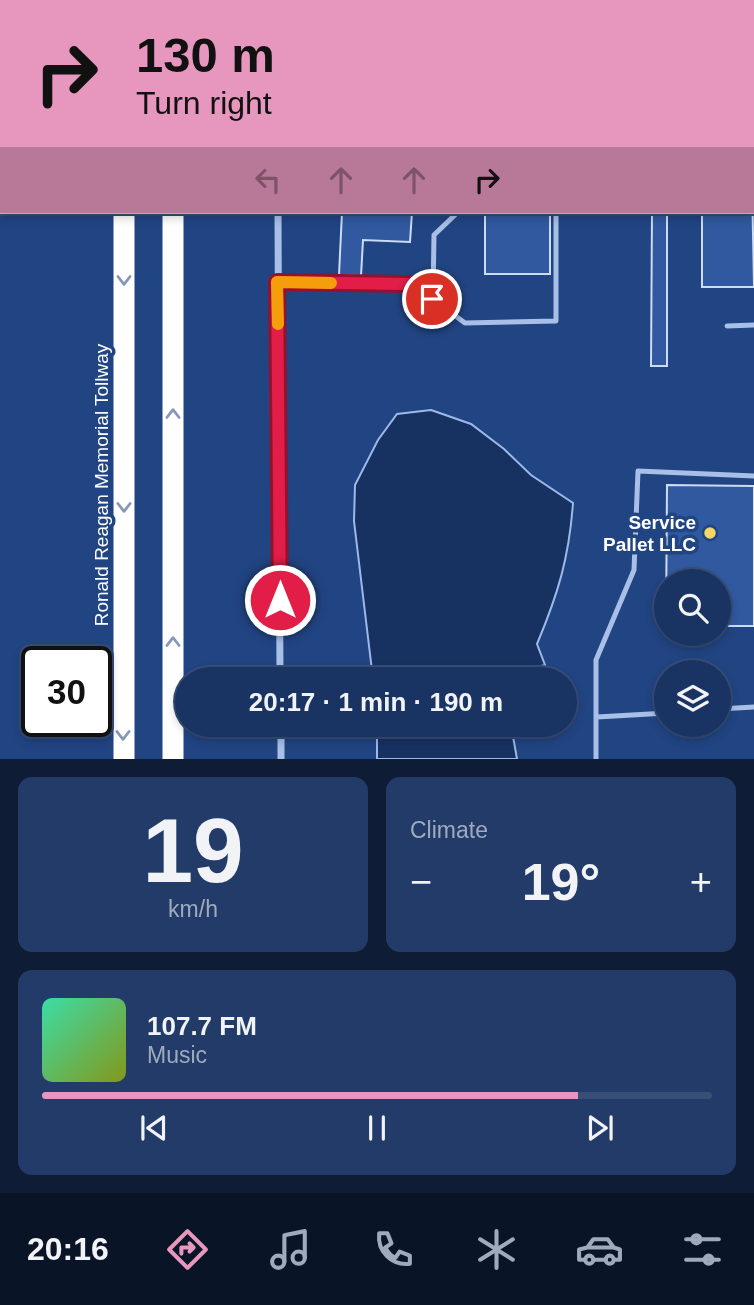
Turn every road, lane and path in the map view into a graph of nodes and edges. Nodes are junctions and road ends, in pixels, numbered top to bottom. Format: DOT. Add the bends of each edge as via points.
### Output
graph roads {
  1 [pos="124,214"];
  2 [pos="173,214"];
  3 [pos="278,214"];
  4 [pos="456,214"];
  5 [pos="556,214"];
  6 [pos="277,282"];
  7 [pos="432,299"];
  8 [pos="754,325"];
  9 [pos="727,326"];
  10 [pos="754,475"];
  11 [pos="280,667"];
  12 [pos="754,707"];
  13 [pos="731,708"];
  14 [pos="654,714"];
  15 [pos="597,717"];
  16 [pos="281,737"];
  17 [pos="124,759"];
  18 [pos="173,759"];
  19 [pos="281,759"];
  20 [pos="596,759"];
  1 -- 17 [label="highway, Ronald Reagan Memorial Tollway, one-way"];
  18 -- 2 [label="highway, one-way"];
  3 -- 6 [label="street"];
  4 -- 7 [label="lane" via="434,235"];
  5 -- 7 [label="lane" via="556,321 465,323"];
  6 -- 7 [label="lane" via="407,284"];
  6 -- 11 [label="street"];
  8 -- 9 [label="lane"];
  10 -- 15 [label="lane" via="638,471 634,570 596,660"];
  12 -- 13 [label="lane"];
  14 -- 15 [label="lane"];
  15 -- 20 [label="lane"];
  16 -- 19 [label="street"];
}
